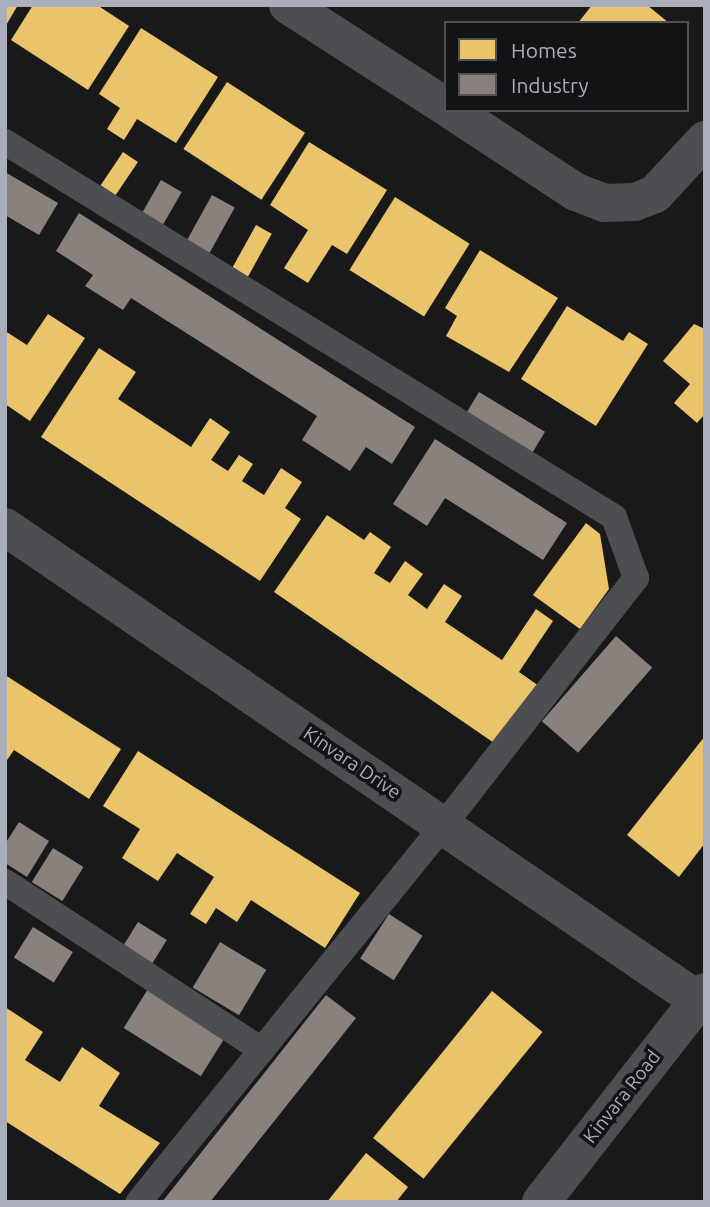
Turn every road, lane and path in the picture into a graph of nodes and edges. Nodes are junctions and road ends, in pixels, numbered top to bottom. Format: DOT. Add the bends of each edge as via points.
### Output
graph roads {
  1 [pos="288,5"];
  2 [pos="444,106"];
  3 [pos="453,112"];
  4 [pos="705,140"];
  5 [pos="5,142"];
  6 [pos="5,527"];
  7 [pos="443,826"];
  8 [pos="5,882"];
  9 [pos="701,996"];
  10 [pos="262,1050"];
  11 [pos="139,1202"];
  12 [pos="541,1202"];
  1 -- 2 [label="street"];
  3 -- 4 [label="street" via="576,192 604,204 635,202 655,194"];
  5 -- 7 [label="lane" via="614,517 636,578"];
  6 -- 7 [label="street, Kinvara Drive"];
  7 -- 9 [label="street, Kinvara Drive"];
  7 -- 10 [label="lane"];
  8 -- 10 [label="lane"];
  9 -- 12 [label="street, Kinvara Road"];
  10 -- 11 [label="lane"];
}
